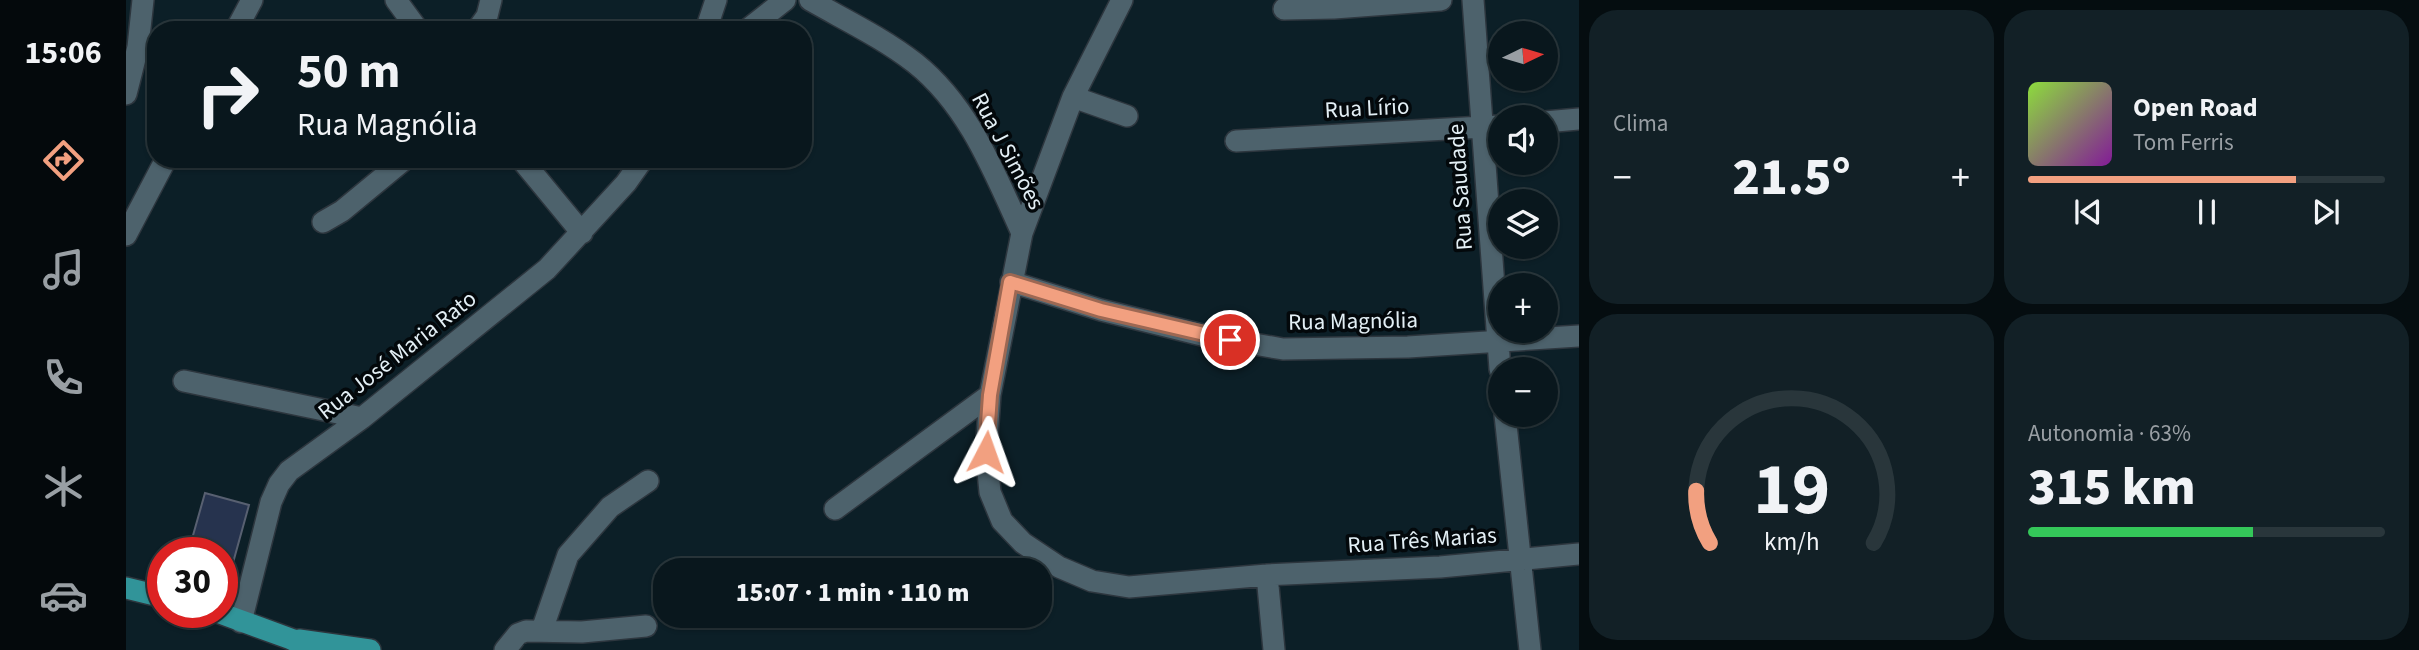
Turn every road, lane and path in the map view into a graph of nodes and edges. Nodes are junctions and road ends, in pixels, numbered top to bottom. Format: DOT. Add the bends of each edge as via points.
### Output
graph roads {
  1 [pos="143,0"];
  2 [pos="252,0"];
  3 [pos="396,0"];
  4 [pos="491,0"];
  5 [pos="716,0"];
  6 [pos="785,0"];
  7 [pos="810,0"];
  8 [pos="1122,0"];
  9 [pos="1441,0"];
  10 [pos="1473,0"];
  11 [pos="1284,9"];
  12 [pos="241,21"];
  13 [pos="413,21"];
  14 [pos="483,21"];
  15 [pos="709,21"];
  16 [pos="758,21"];
  17 [pos="126,94"];
  18 [pos="1073,97"];
  19 [pos="1488,106"];
  20 [pos="1127,116"];
  21 [pos="1579,119"];
  22 [pos="1558,121"];
  23 [pos="1488,127"];
  24 [pos="1236,141"];
  25 [pos="161,168"];
  26 [pos="394,168"];
  27 [pos="528,168"];
  28 [pos="637,168"];
  29 [pos="1492,175"];
  30 [pos="323,222"];
  31 [pos="582,233"];
  32 [pos="1021,233"];
  33 [pos="126,235"];
  34 [pos="1495,273"];
  35 [pos="1010,282"];
  36 [pos="1579,336"];
  37 [pos="1558,338"];
  38 [pos="1488,342"];
  39 [pos="184,382"];
  40 [pos="990,395"];
  41 [pos="362,418"];
  42 [pos="1506,427"];
  43 [pos="648,481"];
  44 [pos="835,509"];
  45 [pos="1579,554"];
  46 [pos="1520,559"];
  47 [pos="1268,575"];
  48 [pos="126,588"];
  49 [pos="147,593"];
  50 [pos="238,621"];
  51 [pos="241,622"];
  52 [pos="646,625"];
  53 [pos="542,630"];
  54 [pos="291,639"];
  55 [pos="314,650"];
  56 [pos="370,650"];
  57 [pos="505,650"];
  58 [pos="1275,650"];
  59 [pos="1530,650"];
  1 -- 17 [label="street"];
  2 -- 12 [label="street"];
  3 -- 13 [label="street"];
  4 -- 14 [label="street"];
  5 -- 15 [label="street"];
  6 -- 16 [label="street"];
  7 -- 32 [label="street, Rua J Simões" via="915,63 944,90 967,121"];
  8 -- 18 [label="street, Rua Três Marias"];
  9 -- 11 [label="street"];
  10 -- 19 [label="street, Rua Saudade"];
  18 -- 20 [label="street"];
  18 -- 32 [label="street, Rua Três Marias"];
  21 -- 22 [label="street"];
  23 -- 24 [label="street, Rua Lírio"];
  25 -- 33 [label="street"];
  26 -- 30 [label="street"];
  27 -- 31 [label="street"];
  28 -- 31 [label="street, Rua José Maria Rato"];
  29 -- 34 [label="street, Rua Saudade"];
  31 -- 41 [label="street, Rua José Maria Rato" via="547,269"];
  32 -- 35 [label="street, Rua Três Marias"];
  35 -- 38 [label="street, Rua Magnólia" via="1202,335 1283,349"];
  35 -- 40 [label="street, Rua Três Marias"];
  36 -- 37 [label="street, Rua Magnólia"];
  39 -- 41 [label="street"];
  40 -- 44 [label="street"];
  40 -- 47 [label="street, Rua Três Marias" via="986,452 990,492 1002,521 1023,543 1059,567 1092,581 1129,587"];
  41 -- 51 [label="street, Rua José Maria Rato" via="289,471 279,484"];
  42 -- 46 [label="street"];
  43 -- 53 [label="street" via="610,507 568,555"];
  45 -- 46 [label="street, Rua Três Marias"];
  46 -- 47 [label="street, Rua Três Marias"];
  46 -- 59 [label="street"];
  47 -- 58 [label="street"];
  48 -- 49 [label="main road"];
  50 -- 51 [label="main road"];
  51 -- 54 [label="main road"];
  52 -- 53 [label="street" via="582,632"];
  53 -- 57 [label="street" via="518,634"];
  54 -- 55 [label="main road"];
  54 -- 56 [label="main road"];
}
